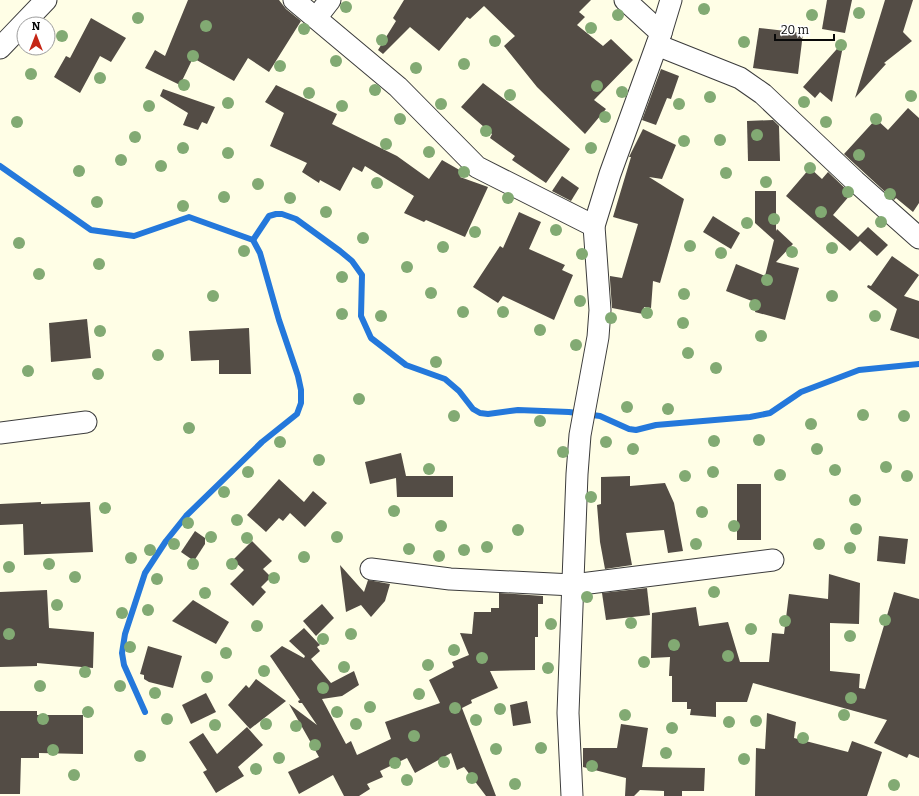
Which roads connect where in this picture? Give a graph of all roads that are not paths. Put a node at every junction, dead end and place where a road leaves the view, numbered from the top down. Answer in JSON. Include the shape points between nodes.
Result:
{"nodes":[{"id":1,"x":46,"y":0,"type":"edge"},
{"id":2,"x":294,"y":0,"type":"edge"},
{"id":3,"x":330,"y":0,"type":"edge"},
{"id":4,"x":625,"y":0,"type":"edge"},
{"id":5,"x":671,"y":0,"type":"edge"},
{"id":6,"x":316,"y":18,"type":"junction"},
{"id":7,"x":659,"y":39,"type":"junction"},
{"id":8,"x":0,"y":48,"type":"edge"},
{"id":9,"x":594,"y":226,"type":"junction"},
{"id":10,"x":919,"y":238,"type":"edge"},
{"id":11,"x":86,"y":422,"type":"dead end"},
{"id":12,"x":0,"y":433,"type":"edge"},
{"id":13,"x":773,"y":560,"type":"dead end"},
{"id":14,"x":371,"y":568,"type":"dead end"},
{"id":15,"x":573,"y":585,"type":"junction"},
{"id":16,"x":572,"y":796,"type":"edge"}],
"edges":[{"from":1,"to":8,"type":"street"},
{"from":2,"to":6,"type":"street"},
{"from":3,"to":6,"type":"street"},
{"from":4,"to":7,"type":"street"},
{"from":5,"to":7,"type":"street"},
{"from":6,"to":9,"type":"street","via":[[398,87],[477,166]]},
{"from":7,"to":9,"type":"street"},
{"from":7,"to":10,"type":"street","via":[[740,78],[763,94]]},
{"from":9,"to":15,"type":"street","via":[[600,310],[598,337],[580,435]]},
{"from":11,"to":12,"type":"street"},
{"from":13,"to":15,"type":"street"},
{"from":14,"to":15,"type":"street","via":[[450,579]]},
{"from":15,"to":16,"type":"street","via":[[568,713]]}]}
